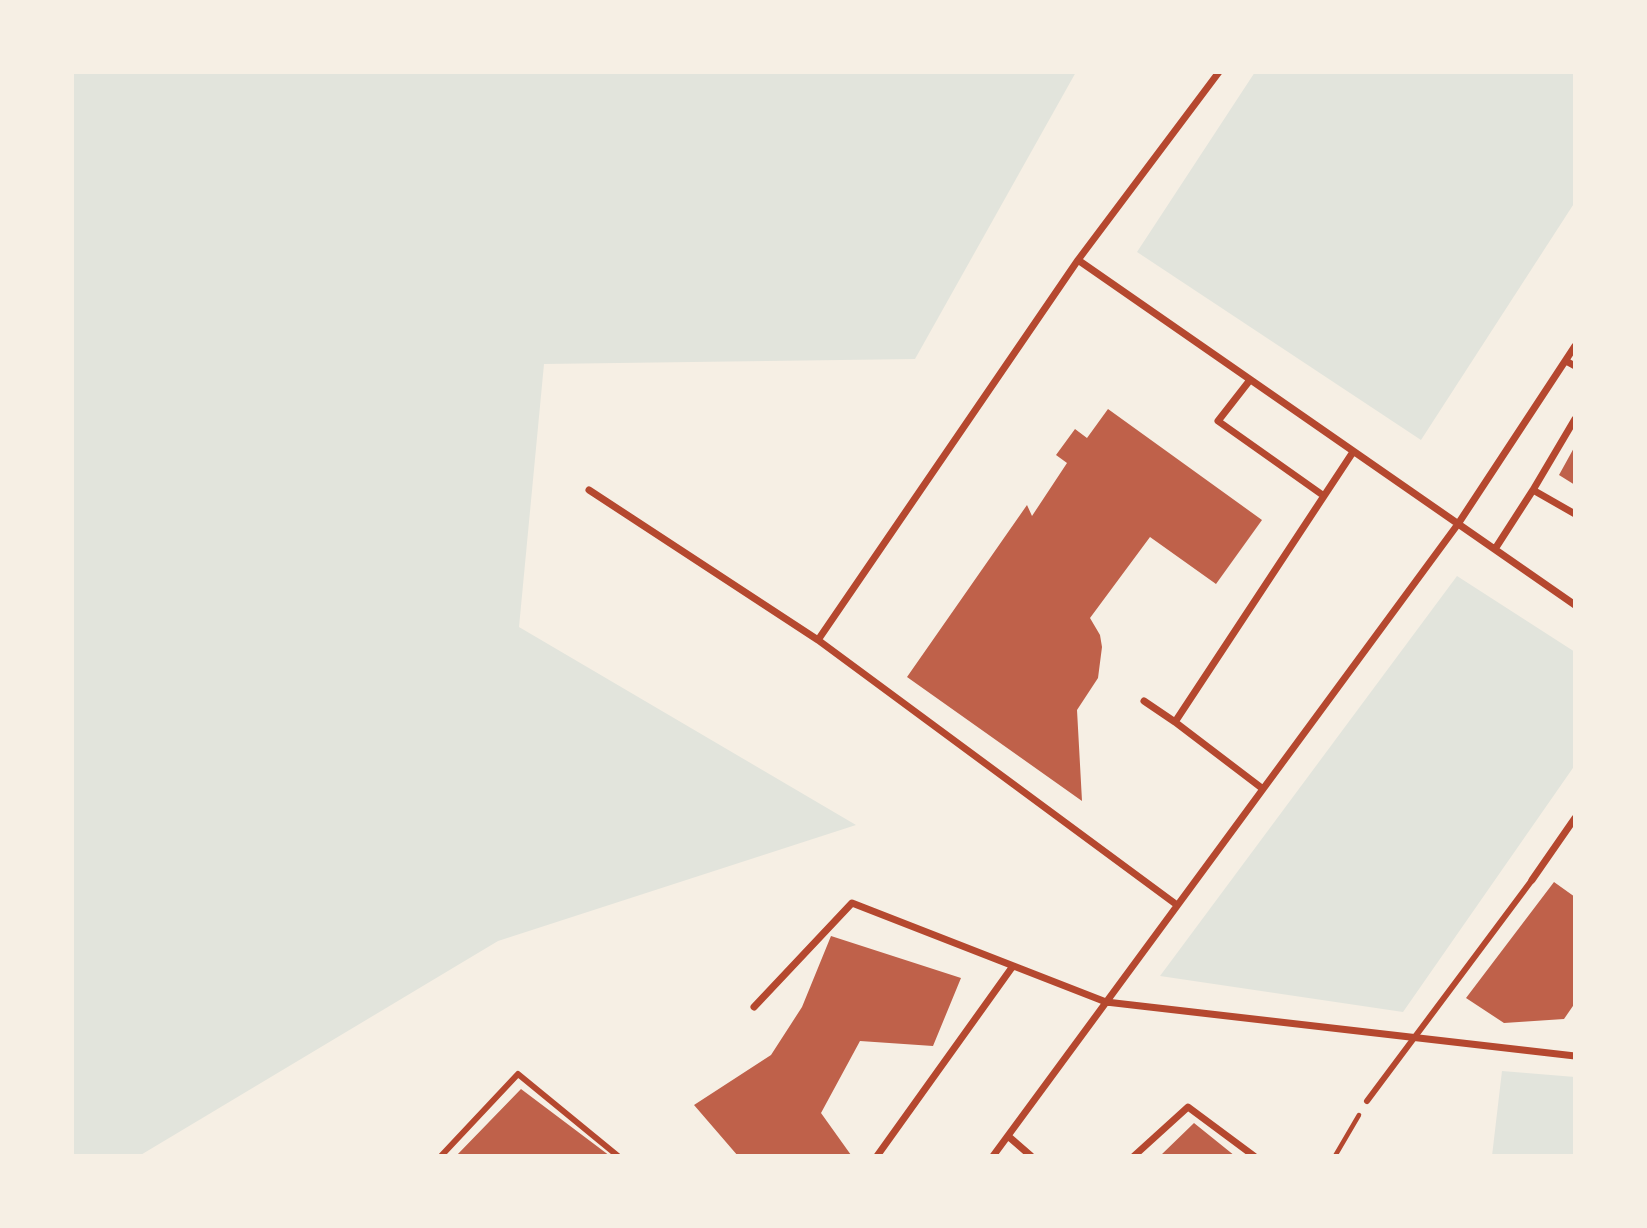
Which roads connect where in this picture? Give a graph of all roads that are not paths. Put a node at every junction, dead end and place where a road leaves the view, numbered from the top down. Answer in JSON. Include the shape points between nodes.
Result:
{"nodes":[{"id":1,"x":1219,"y":72,"type":"edge"},
{"id":2,"x":1078,"y":260,"type":"junction"},
{"id":3,"x":1575,"y":346,"type":"edge"},
{"id":4,"x":1566,"y":361,"type":"junction"},
{"id":5,"x":1575,"y":366,"type":"edge"},
{"id":6,"x":1250,"y":380,"type":"junction"},
{"id":7,"x":1575,"y":419,"type":"edge"},
{"id":8,"x":1353,"y":452,"type":"junction"},
{"id":9,"x":589,"y":490,"type":"dead end"},
{"id":10,"x":1533,"y":490,"type":"junction"},
{"id":11,"x":1324,"y":496,"type":"junction"},
{"id":12,"x":1575,"y":513,"type":"edge"},
{"id":13,"x":1458,"y":524,"type":"junction"},
{"id":14,"x":1495,"y":549,"type":"junction"},
{"id":15,"x":1575,"y":605,"type":"edge"},
{"id":16,"x":818,"y":640,"type":"junction"},
{"id":17,"x":1144,"y":701,"type":"dead end"},
{"id":18,"x":1175,"y":722,"type":"junction"},
{"id":19,"x":1263,"y":789,"type":"junction"},
{"id":20,"x":1575,"y":818,"type":"edge"},
{"id":21,"x":1532,"y":880,"type":"joint"},
{"id":22,"x":1177,"y":905,"type":"junction"},
{"id":23,"x":1013,"y":966,"type":"junction"},
{"id":24,"x":1106,"y":1002,"type":"junction"},
{"id":25,"x":754,"y":1007,"type":"dead end"},
{"id":26,"x":1413,"y":1037,"type":"junction"},
{"id":27,"x":1575,"y":1056,"type":"edge"},
{"id":28,"x":1367,"y":1101,"type":"road end"},
{"id":29,"x":1008,"y":1136,"type":"junction"},
{"id":30,"x":441,"y":1156,"type":"edge"},
{"id":31,"x":618,"y":1156,"type":"edge"},
{"id":32,"x":877,"y":1156,"type":"edge"},
{"id":33,"x":993,"y":1156,"type":"edge"},
{"id":34,"x":1031,"y":1156,"type":"edge"},
{"id":35,"x":1135,"y":1156,"type":"edge"},
{"id":36,"x":1254,"y":1156,"type":"edge"}],
"edges":[{"from":1,"to":2,"type":"street"},
{"from":2,"to":6,"type":"street"},
{"from":2,"to":16,"type":"street"},
{"from":3,"to":4,"type":"street"},
{"from":4,"to":5,"type":"street"},
{"from":4,"to":13,"type":"street"},
{"from":6,"to":8,"type":"street"},
{"from":6,"to":11,"type":"street","via":[[1218,421]]},
{"from":7,"to":10,"type":"street"},
{"from":8,"to":11,"type":"street"},
{"from":8,"to":13,"type":"street"},
{"from":9,"to":16,"type":"street"},
{"from":10,"to":12,"type":"street"},
{"from":10,"to":14,"type":"street"},
{"from":11,"to":18,"type":"street"},
{"from":13,"to":14,"type":"street"},
{"from":13,"to":19,"type":"street"},
{"from":14,"to":15,"type":"street"},
{"from":16,"to":22,"type":"street"},
{"from":17,"to":18,"type":"street"},
{"from":18,"to":19,"type":"street"},
{"from":19,"to":22,"type":"street"},
{"from":20,"to":21,"type":"street"},
{"from":21,"to":26,"type":"street"},
{"from":22,"to":24,"type":"street"},
{"from":23,"to":24,"type":"street"},
{"from":23,"to":25,"type":"street","via":[[852,903]]},
{"from":23,"to":32,"type":"street"},
{"from":24,"to":26,"type":"street"},
{"from":24,"to":29,"type":"street"},
{"from":26,"to":27,"type":"street"},
{"from":26,"to":28,"type":"street"},
{"from":29,"to":33,"type":"street"},
{"from":29,"to":34,"type":"street"},
{"from":30,"to":31,"type":"street","via":[[518,1074]]},
{"from":35,"to":36,"type":"street","via":[[1188,1107]]}]}
